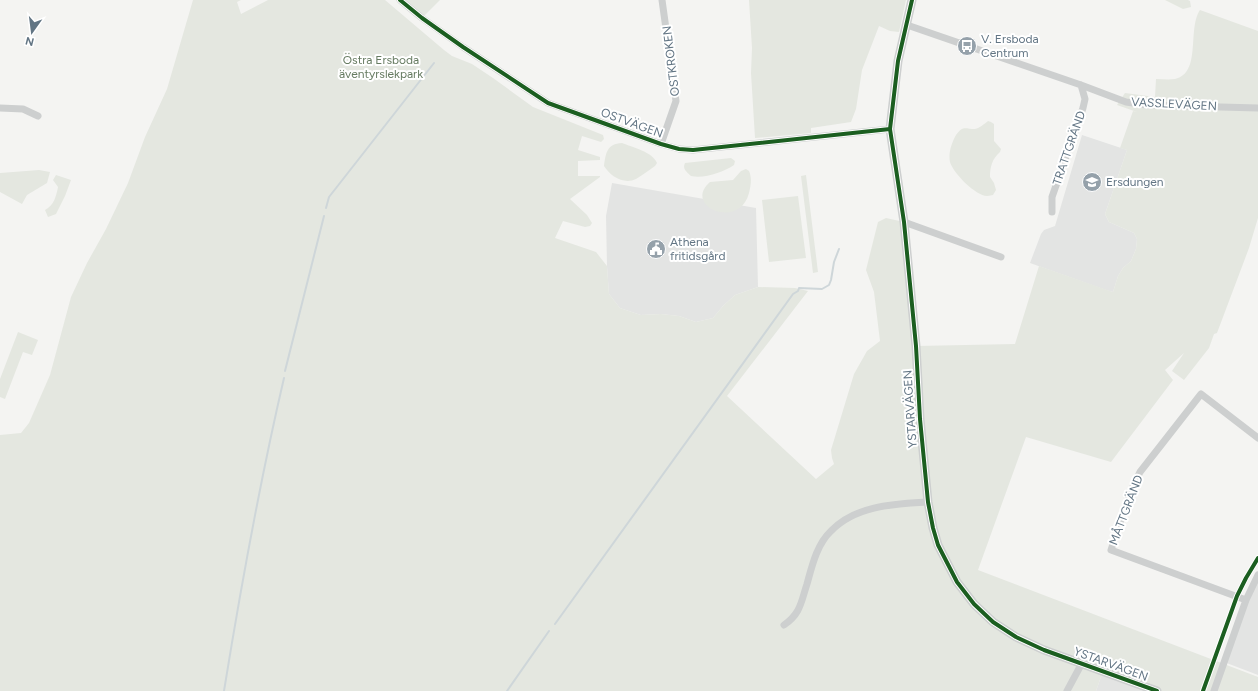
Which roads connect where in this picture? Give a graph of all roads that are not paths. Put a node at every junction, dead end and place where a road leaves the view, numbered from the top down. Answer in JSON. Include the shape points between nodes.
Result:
{"nodes":[{"id":1,"x":400,"y":0,"type":"edge"},
{"id":2,"x":662,"y":0,"type":"edge"},
{"id":3,"x":912,"y":0,"type":"edge"},
{"id":4,"x":907,"y":25,"type":"junction"},
{"id":5,"x":1081,"y":85,"type":"junction"},
{"id":6,"x":0,"y":108,"type":"edge"},
{"id":7,"x":1258,"y":108,"type":"edge"},
{"id":8,"x":38,"y":116,"type":"dead end"},
{"id":9,"x":890,"y":129,"type":"junction"},
{"id":10,"x":661,"y":144,"type":"junction"},
{"id":11,"x":1052,"y":212,"type":"dead end"},
{"id":12,"x":904,"y":222,"type":"junction"},
{"id":13,"x":1001,"y":257,"type":"dead end"},
{"id":14,"x":1258,"y":438,"type":"edge"},
{"id":15,"x":928,"y":502,"type":"junction"},
{"id":16,"x":1258,"y":575,"type":"edge"},
{"id":17,"x":1246,"y":600,"type":"junction"},
{"id":18,"x":784,"y":625,"type":"dead end"},
{"id":19,"x":1082,"y":664,"type":"junction"},
{"id":20,"x":1067,"y":691,"type":"edge"},
{"id":21,"x":1157,"y":691,"type":"edge"},
{"id":22,"x":1214,"y":691,"type":"edge"}],
"edges":[{"from":1,"to":10,"type":"street","name":"OSTVÄGEN","via":[[458,43],[548,103]]},
{"from":2,"to":10,"type":"street","name":"OSTKROKEN","via":[[676,101]]},
{"from":3,"to":4,"type":"street","name":"YSTARVÄGEN"},
{"from":4,"to":5,"type":"street"},
{"from":4,"to":9,"type":"street","name":"YSTARVÄGEN","via":[[898,61]]},
{"from":5,"to":7,"type":"street","name":"VASSLEVÄGEN","via":[[1126,102],[1146,105]]},
{"from":5,"to":11,"type":"street","name":"TRATTGRÄND","via":[[1085,99],[1083,108],[1052,197]]},
{"from":6,"to":8,"type":"street","via":[[23,109]]},
{"from":9,"to":10,"type":"street","name":"OSTVÄGEN","via":[[693,150]]},
{"from":9,"to":12,"type":"street","name":"YSTARVÄGEN"},
{"from":12,"to":13,"type":"street"},
{"from":12,"to":15,"type":"street","name":"YSTARVÄGEN"},
{"from":14,"to":17,"type":"street","name":"MÅTTGRÄND","via":[[1201,394],[1140,472],[1130,493],[1111,550]]},
{"from":15,"to":18,"type":"street","via":[[887,505],[864,510],[830,531],[816,556],[799,610],[794,619]]},
{"from":15,"to":19,"type":"street","name":"YSTARVÄGEN","via":[[938,545],[957,582],[974,604],[993,622],[1016,637]]},
{"from":16,"to":17,"type":"street"},
{"from":17,"to":22,"type":"street"},
{"from":19,"to":20,"type":"street"},
{"from":19,"to":21,"type":"street","name":"YSTARVÄGEN"}]}
